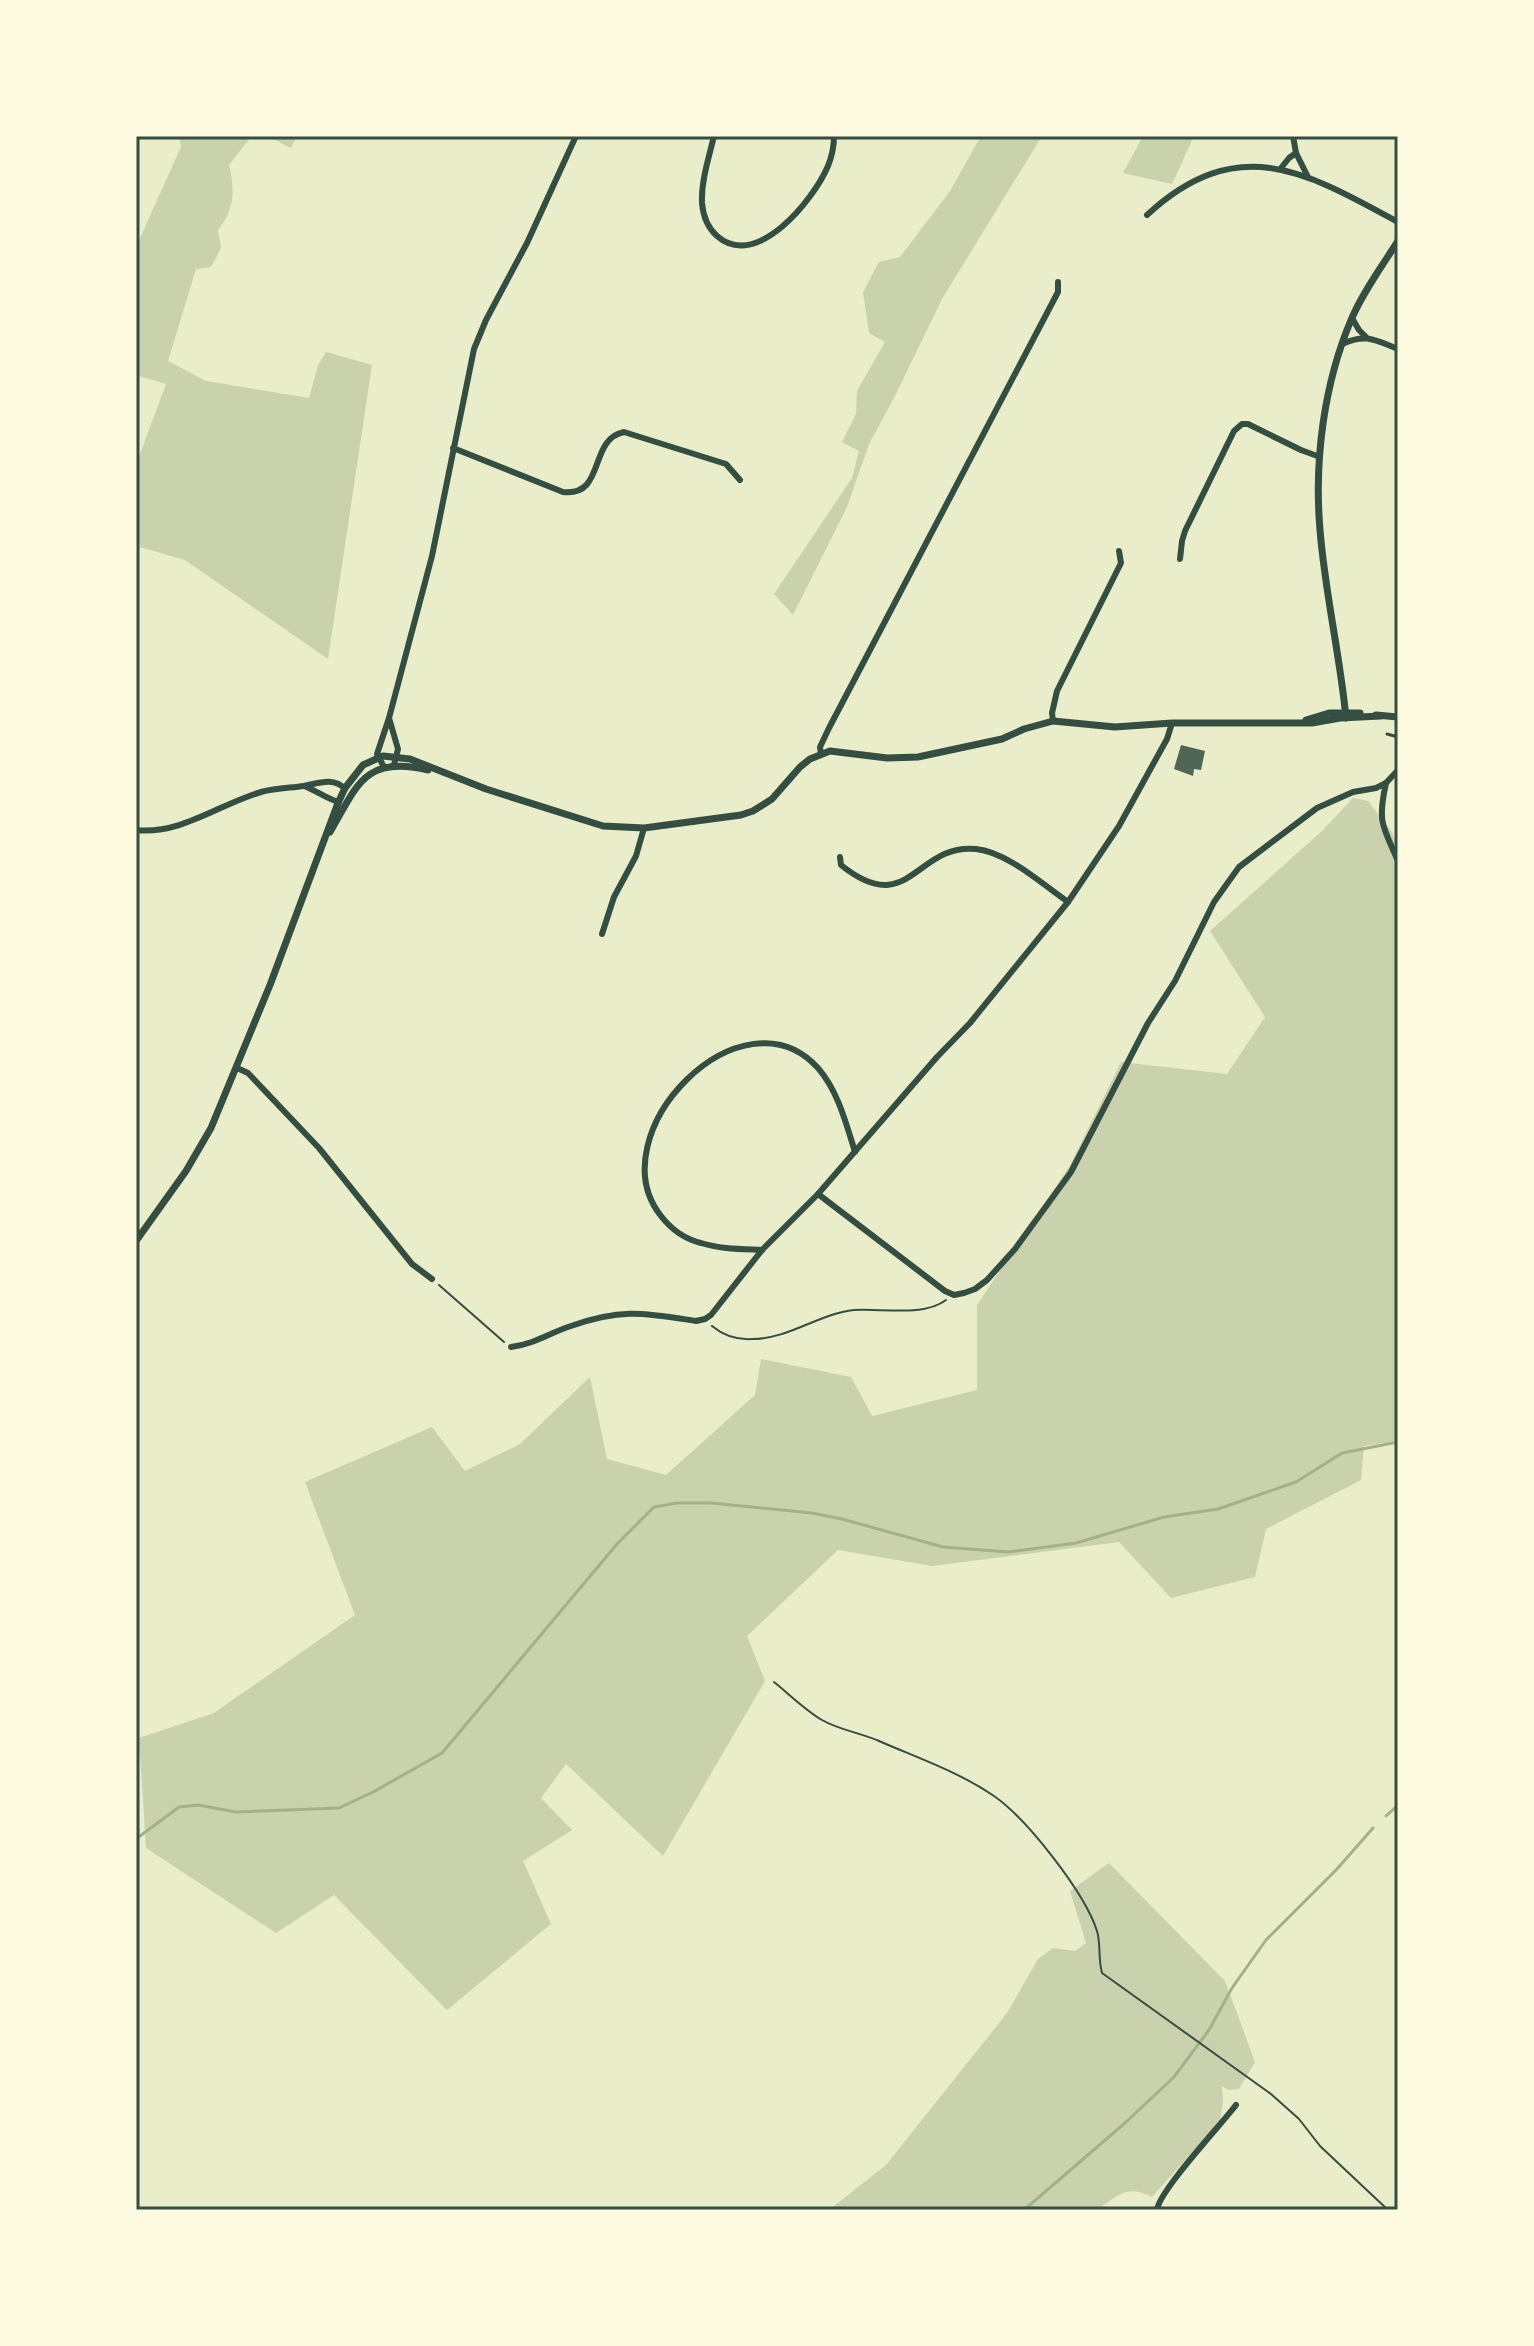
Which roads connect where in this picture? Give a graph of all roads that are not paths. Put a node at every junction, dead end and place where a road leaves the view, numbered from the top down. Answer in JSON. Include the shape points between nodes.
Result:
{"nodes":[{"id":1,"x":576,"y":136,"type":"edge"},
{"id":2,"x":714,"y":136,"type":"edge"},
{"id":3,"x":834,"y":136,"type":"edge"},
{"id":4,"x":1293,"y":136,"type":"edge"},
{"id":5,"x":1296,"y":153,"type":"junction"},
{"id":6,"x":1281,"y":168,"type":"junction"},
{"id":7,"x":1308,"y":177,"type":"junction"},
{"id":8,"x":1147,"y":215,"type":"dead end"},
{"id":9,"x":1398,"y":222,"type":"edge"},
{"id":10,"x":1398,"y":241,"type":"edge"},
{"id":11,"x":1058,"y":282,"type":"dead end"},
{"id":12,"x":1352,"y":318,"type":"junction"},
{"id":13,"x":1366,"y":337,"type":"junction"},
{"id":14,"x":1342,"y":344,"type":"junction"},
{"id":15,"x":1398,"y":349,"type":"edge"},
{"id":16,"x":453,"y":448,"type":"junction"},
{"id":17,"x":1320,"y":457,"type":"junction"},
{"id":18,"x":740,"y":480,"type":"dead end"},
{"id":19,"x":1119,"y":551,"type":"dead end"},
{"id":20,"x":1180,"y":559,"type":"dead end"},
{"id":21,"x":1345,"y":715,"type":"junction"},
{"id":22,"x":1398,"y":717,"type":"edge"},
{"id":23,"x":389,"y":718,"type":"junction"},
{"id":24,"x":1053,"y":718,"type":"junction"},
{"id":25,"x":1172,"y":723,"type":"junction"},
{"id":26,"x":1387,"y":734,"type":"dead end"},
{"id":27,"x":1398,"y":737,"type":"edge"},
{"id":28,"x":821,"y":754,"type":"junction"},
{"id":29,"x":393,"y":756,"type":"junction"},
{"id":30,"x":378,"y":758,"type":"junction"},
{"id":31,"x":389,"y":766,"type":"junction"},
{"id":32,"x":1398,"y":770,"type":"edge"},
{"id":33,"x":449,"y":776,"type":"junction"},
{"id":34,"x":1386,"y":783,"type":"junction"},
{"id":35,"x":304,"y":786,"type":"junction"},
{"id":36,"x":345,"y":788,"type":"junction"},
{"id":37,"x":348,"y":799,"type":"junction"},
{"id":38,"x":338,"y":803,"type":"junction"},
{"id":39,"x":644,"y":828,"type":"junction"},
{"id":40,"x":136,"y":830,"type":"edge"},
{"id":41,"x":325,"y":841,"type":"junction"},
{"id":42,"x":840,"y":857,"type":"dead end"},
{"id":43,"x":1398,"y":861,"type":"edge"},
{"id":44,"x":1068,"y":902,"type":"junction"},
{"id":45,"x":602,"y":934,"type":"dead end"},
{"id":46,"x":237,"y":1068,"type":"junction"},
{"id":47,"x":855,"y":1152,"type":"junction"},
{"id":48,"x":818,"y":1194,"type":"junction"},
{"id":49,"x":136,"y":1241,"type":"edge"},
{"id":50,"x":762,"y":1250,"type":"junction"},
{"id":51,"x":432,"y":1279,"type":"road end"},
{"id":52,"x":511,"y":1347,"type":"road end"},
{"id":53,"x":1236,"y":2105,"type":"dead end"},
{"id":54,"x":1157,"y":2210,"type":"edge"}],
"edges":[{"from":1,"to":16,"type":"street","via":[[474,349]]},
{"from":2,"to":3,"type":"street","via":[[702,191],[704,213],[716,234],[737,246],[764,238],[800,209],[827,167]]},
{"from":4,"to":5,"type":"street"},
{"from":5,"to":6,"type":"street"},
{"from":5,"to":7,"type":"street"},
{"from":6,"to":7,"type":"street"},
{"from":6,"to":8,"type":"street","via":[[1235,167],[1210,175]]},
{"from":7,"to":9,"type":"street"},
{"from":10,"to":12,"type":"street"},
{"from":11,"to":28,"type":"street","via":[[1058,292],[829,728]]},
{"from":12,"to":13,"type":"street"},
{"from":12,"to":14,"type":"street"},
{"from":13,"to":14,"type":"street"},
{"from":13,"to":15,"type":"street"},
{"from":14,"to":17,"type":"street"},
{"from":16,"to":18,"type":"street","via":[[572,493],[589,482],[607,440],[624,432],[726,464]]},
{"from":16,"to":23,"type":"street","via":[[432,556]]},
{"from":17,"to":20,"type":"street","via":[[1242,424],[1185,531]]},
{"from":17,"to":21,"type":"street","via":[[1320,532]]},
{"from":19,"to":24,"type":"street","via":[[1121,563],[1057,691]]},
{"from":21,"to":22,"type":"street"},
{"from":21,"to":25,"type":"street","via":[[1329,713],[1300,722]]},
{"from":23,"to":29,"type":"street","via":[[396,742]]},
{"from":23,"to":30,"type":"street"},
{"from":24,"to":25,"type":"street","via":[[1115,727]]},
{"from":24,"to":28,"type":"street","via":[[1002,739],[918,757]]},
{"from":25,"to":44,"type":"street","via":[[1119,826]]},
{"from":26,"to":27,"type":"lane"},
{"from":28,"to":39,"type":"street","via":[[753,811]]},
{"from":29,"to":30,"type":"street"},
{"from":29,"to":31,"type":"street"},
{"from":29,"to":33,"type":"street"},
{"from":30,"to":31,"type":"street"},
{"from":30,"to":36,"type":"street","via":[[363,765]]},
{"from":31,"to":33,"type":"street"},
{"from":31,"to":37,"type":"street","via":[[362,780]]},
{"from":32,"to":34,"type":"street"},
{"from":33,"to":39,"type":"street","via":[[583,821]]},
{"from":34,"to":43,"type":"street","via":[[1381,827]]},
{"from":34,"to":48,"type":"street","via":[[1317,808],[1239,867],[1214,902],[1071,1172],[1024,1237],[975,1289],[954,1295],[936,1285]]},
{"from":35,"to":36,"type":"street","via":[[324,782]]},
{"from":35,"to":38,"type":"street"},
{"from":35,"to":40,"type":"street","via":[[261,792],[165,829]]},
{"from":36,"to":37,"type":"street"},
{"from":36,"to":38,"type":"street"},
{"from":37,"to":38,"type":"street"},
{"from":37,"to":41,"type":"street"},
{"from":38,"to":41,"type":"street"},
{"from":39,"to":45,"type":"street"},
{"from":41,"to":46,"type":"street"},
{"from":42,"to":44,"type":"street","via":[[848,871],[880,886],[907,879],[945,854],[974,848],[1002,857]]},
{"from":44,"to":47,"type":"street","via":[[979,1014]]},
{"from":46,"to":49,"type":"street","via":[[199,1149]]},
{"from":46,"to":51,"type":"street","via":[[248,1073],[319,1148],[412,1264]]},
{"from":47,"to":48,"type":"street"},
{"from":47,"to":50,"type":"street","via":[[839,1105],[819,1069],[786,1047],[758,1044],[726,1052],[687,1079],[666,1104],[652,1133],[646,1163],[649,1196],[681,1235],[701,1243]]},
{"from":48,"to":50,"type":"street"},
{"from":50,"to":52,"type":"street","via":[[705,1319],[616,1313]]},
{"from":53,"to":54,"type":"street","via":[[1173,2182]]}]}
